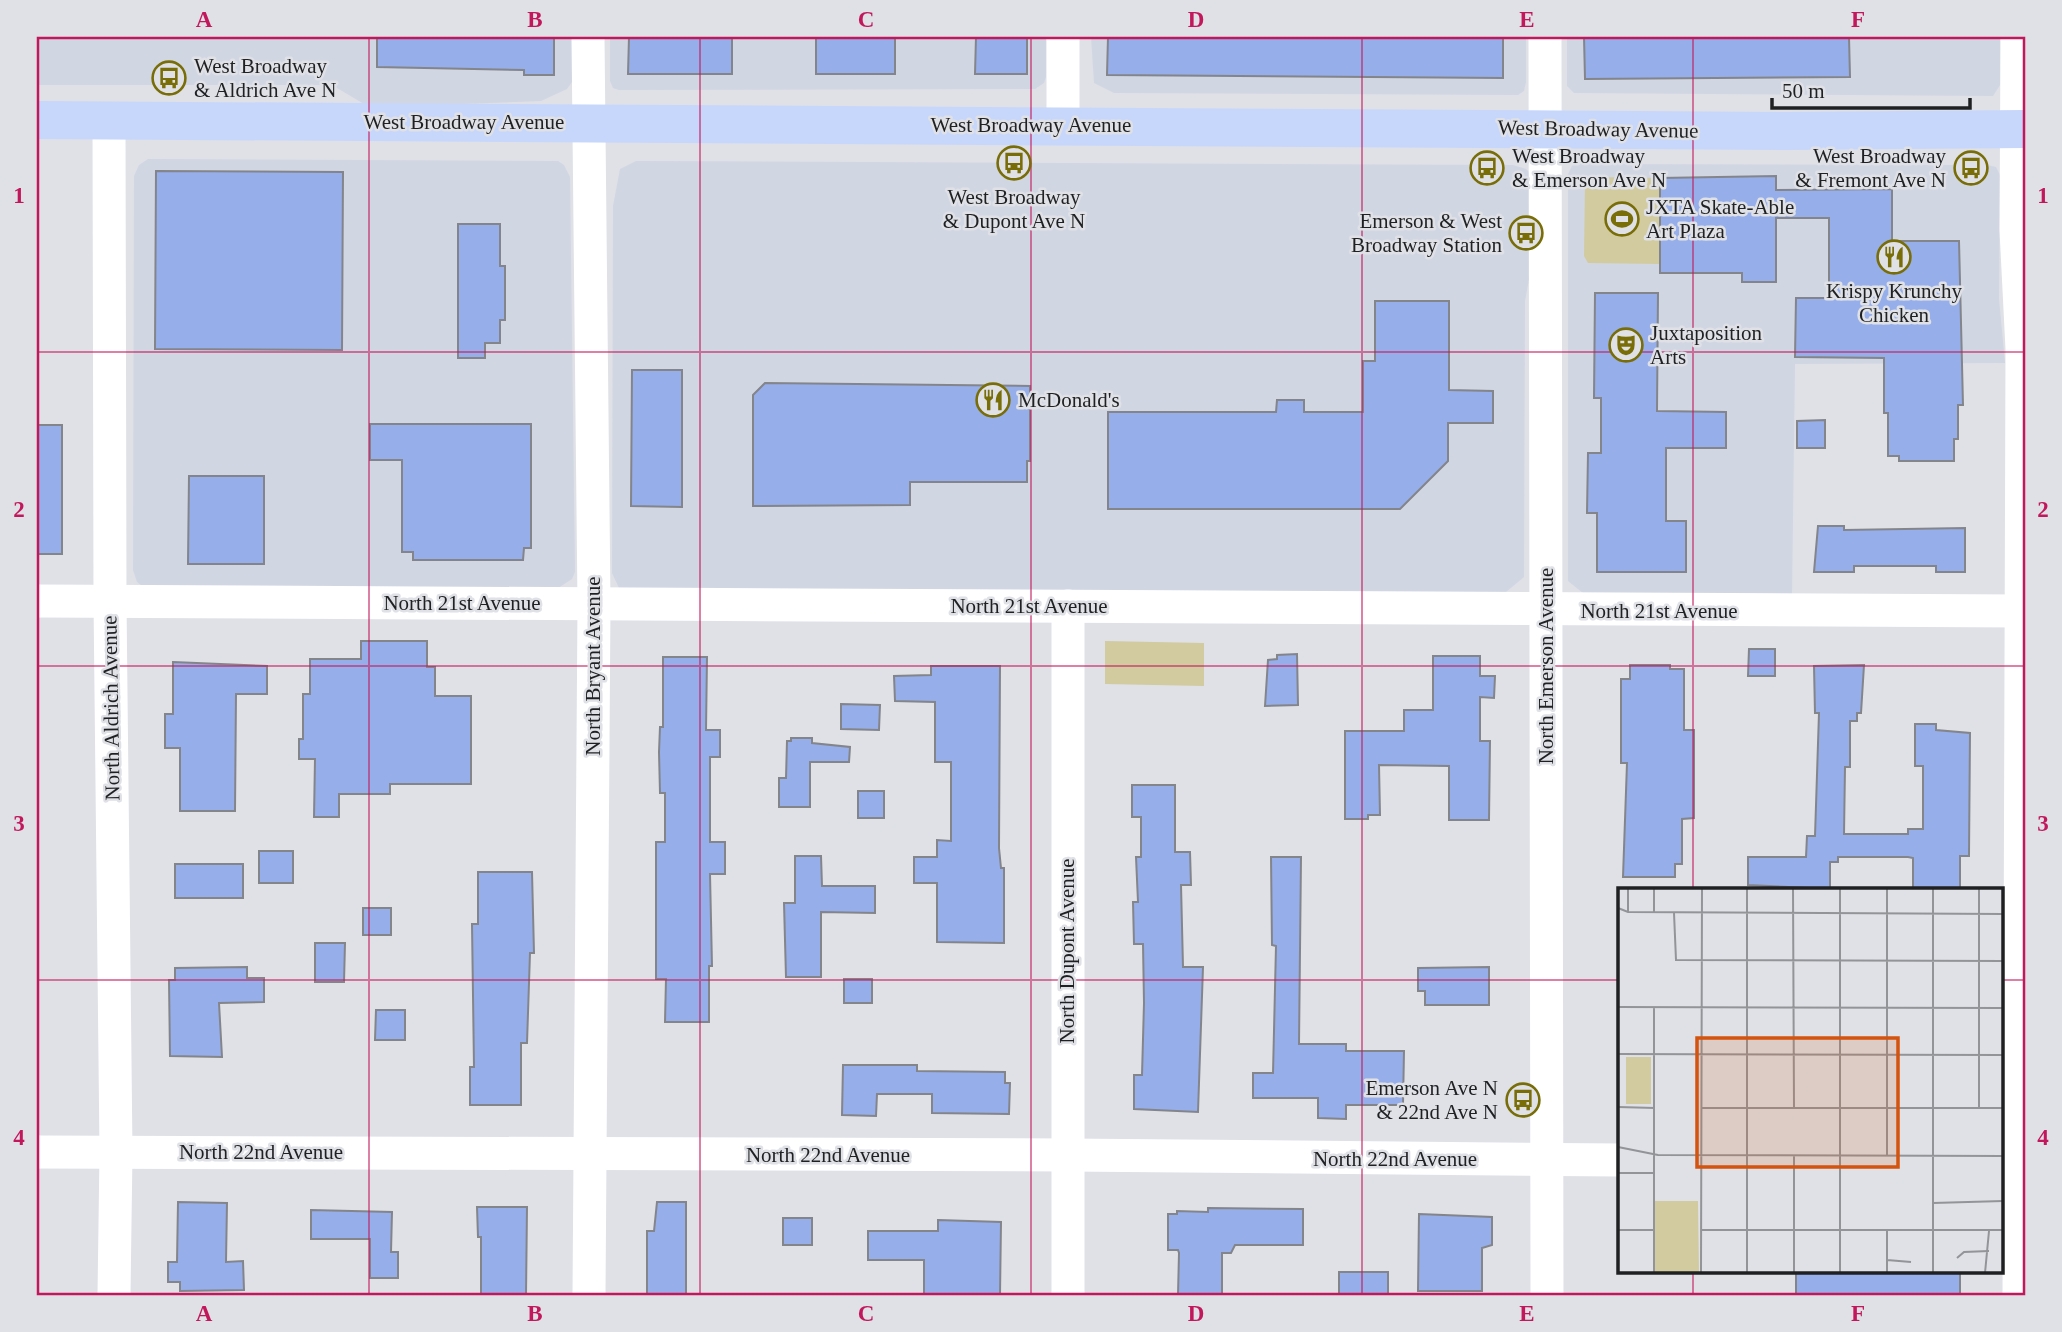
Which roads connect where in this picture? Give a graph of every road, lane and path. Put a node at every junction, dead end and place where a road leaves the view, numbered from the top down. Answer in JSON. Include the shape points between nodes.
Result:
{"nodes":[{"id":1,"x":588,"y":37,"type":"edge"},
{"id":2,"x":1063,"y":37,"type":"edge"},
{"id":3,"x":1545,"y":37,"type":"edge"},
{"id":4,"x":2017,"y":37,"type":"edge"},
{"id":5,"x":37,"y":120,"type":"edge"},
{"id":6,"x":109,"y":120,"type":"junction"},
{"id":7,"x":588,"y":122,"type":"junction"},
{"id":8,"x":1063,"y":125,"type":"junction"},
{"id":9,"x":1545,"y":128,"type":"junction"},
{"id":10,"x":2021,"y":129,"type":"edge"},
{"id":11,"x":37,"y":601,"type":"edge"},
{"id":12,"x":110,"y":601,"type":"junction"},
{"id":13,"x":594,"y":604,"type":"junction"},
{"id":14,"x":1068,"y":606,"type":"junction"},
{"id":15,"x":1545,"y":610,"type":"junction"},
{"id":16,"x":2021,"y":611,"type":"junction"},
{"id":17,"x":37,"y":1152,"type":"edge"},
{"id":18,"x":116,"y":1152,"type":"junction"},
{"id":19,"x":590,"y":1153,"type":"junction"},
{"id":20,"x":1066,"y":1155,"type":"junction"},
{"id":21,"x":1548,"y":1160,"type":"junction"},
{"id":22,"x":1618,"y":1160,"type":"edge"},
{"id":23,"x":2015,"y":1161,"type":"edge"},
{"id":24,"x":114,"y":1295,"type":"edge"},
{"id":25,"x":589,"y":1295,"type":"edge"},
{"id":26,"x":1068,"y":1295,"type":"edge"},
{"id":27,"x":1547,"y":1295,"type":"edge"},
{"id":28,"x":2019,"y":1295,"type":"edge"}],
"edges":[{"from":1,"to":7,"type":"street","name":"North Bryant Avenue"},
{"from":2,"to":8,"type":"street"},
{"from":3,"to":9,"type":"street","name":"North Emerson Avenue"},
{"from":4,"to":10,"type":"street"},
{"from":5,"to":6,"type":"main road","name":"West Broadway Avenue"},
{"from":6,"to":7,"type":"main road","name":"West Broadway Avenue"},
{"from":6,"to":12,"type":"street","name":"North Aldrich Avenue"},
{"from":7,"to":8,"type":"main road","name":"West Broadway Avenue"},
{"from":7,"to":13,"type":"street","name":"North Bryant Avenue"},
{"from":8,"to":9,"type":"main road","name":"West Broadway Avenue"},
{"from":9,"to":10,"type":"main road","name":"West Broadway Avenue"},
{"from":9,"to":15,"type":"street","name":"North Emerson Avenue"},
{"from":10,"to":16,"type":"street","via":[[2016,230],[2022,349]]},
{"from":11,"to":12,"type":"street","name":"North 21st Avenue"},
{"from":12,"to":13,"type":"street","name":"North 21st Avenue"},
{"from":12,"to":18,"type":"street","name":"North Aldrich Avenue"},
{"from":13,"to":14,"type":"street","name":"North 21st Avenue"},
{"from":13,"to":19,"type":"street","name":"North Bryant Avenue"},
{"from":14,"to":15,"type":"street","name":"North 21st Avenue"},
{"from":14,"to":20,"type":"street","name":"North Dupont Avenue"},
{"from":15,"to":16,"type":"street","name":"North 21st Avenue"},
{"from":15,"to":21,"type":"street","name":"North Emerson Avenue"},
{"from":16,"to":23,"type":"street"},
{"from":17,"to":18,"type":"street","name":"North 22nd Avenue"},
{"from":18,"to":19,"type":"street","name":"North 22nd Avenue"},
{"from":18,"to":24,"type":"street","name":"North Aldrich Avenue"},
{"from":19,"to":20,"type":"street","name":"North 22nd Avenue"},
{"from":19,"to":25,"type":"street","name":"North Bryant Avenue"},
{"from":20,"to":21,"type":"street","name":"North 22nd Avenue"},
{"from":20,"to":26,"type":"street","name":"North Dupont Avenue"},
{"from":21,"to":22,"type":"street","name":"North 22nd Avenue"},
{"from":21,"to":27,"type":"street","name":"North Emerson Avenue"},
{"from":23,"to":28,"type":"street"}]}
